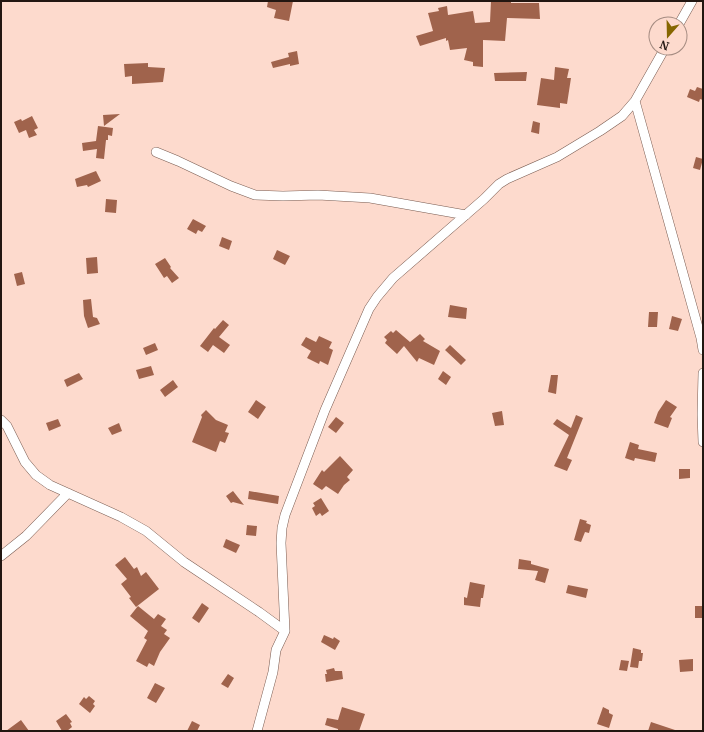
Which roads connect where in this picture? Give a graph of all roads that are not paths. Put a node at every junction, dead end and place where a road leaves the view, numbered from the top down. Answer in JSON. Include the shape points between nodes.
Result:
{"nodes":[{"id":1,"x":692,"y":1,"type":"edge"},
{"id":2,"x":684,"y":16,"type":"edge"},
{"id":3,"x":660,"y":56,"type":"edge"},
{"id":4,"x":635,"y":101,"type":"junction"},
{"id":5,"x":156,"y":152,"type":"dead end"},
{"id":6,"x":466,"y":215,"type":"junction"},
{"id":7,"x":703,"y":350,"type":"edge"},
{"id":8,"x":703,"y":373,"type":"edge"},
{"id":9,"x":1,"y":420,"type":"edge"},
{"id":10,"x":703,"y":442,"type":"edge"},
{"id":11,"x":68,"y":493,"type":"junction"},
{"id":12,"x":1,"y":556,"type":"edge"},
{"id":13,"x":285,"y":631,"type":"junction"},
{"id":14,"x":257,"y":731,"type":"edge"}],
"edges":[{"from":1,"to":2,"type":"street"},
{"from":3,"to":4,"type":"street"},
{"from":4,"to":6,"type":"street","via":[[622,116],[600,131],[557,157],[499,184]]},
{"from":4,"to":7,"type":"street"},
{"from":5,"to":6,"type":"street","via":[[255,195],[370,198]]},
{"from":6,"to":13,"type":"street","via":[[393,278],[377,297],[325,410],[282,528]]},
{"from":8,"to":10,"type":"street"},
{"from":9,"to":11,"type":"street","via":[[36,476]]},
{"from":11,"to":12,"type":"street","via":[[26,536]]},
{"from":11,"to":13,"type":"street","via":[[146,531],[184,562]]},
{"from":13,"to":14,"type":"street","via":[[276,650],[273,672]]}]}
